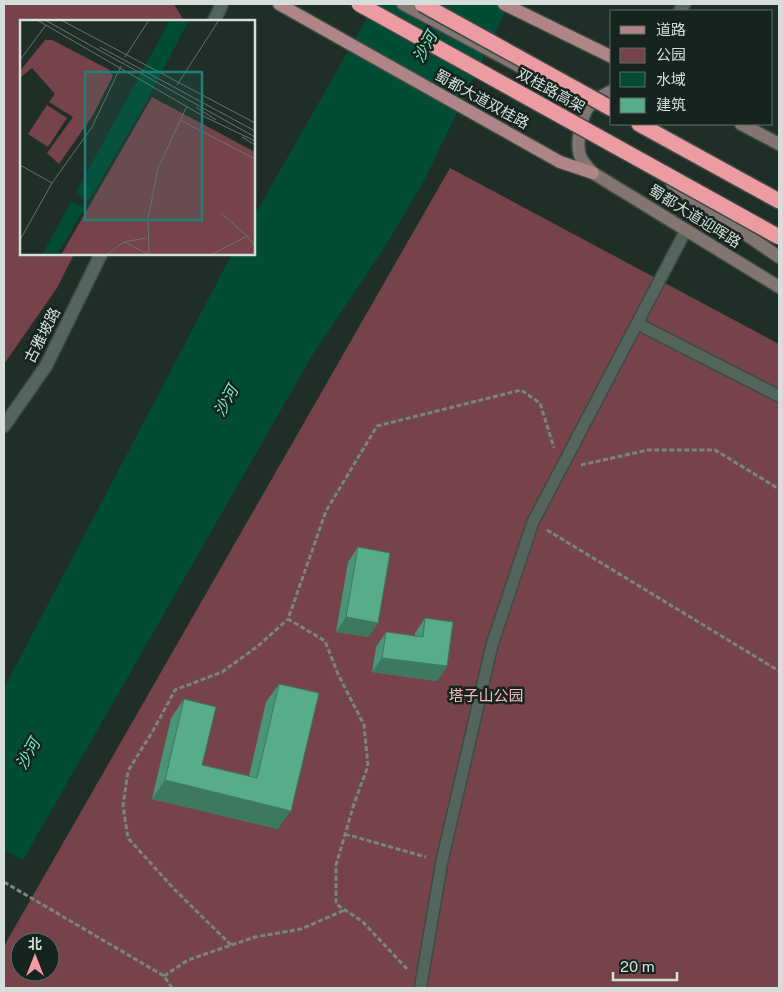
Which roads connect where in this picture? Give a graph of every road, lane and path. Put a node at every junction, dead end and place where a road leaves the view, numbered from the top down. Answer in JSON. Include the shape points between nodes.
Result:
{"nodes":[{"id":1,"x":222,"y":4,"type":"edge"},
{"id":2,"x":279,"y":4,"type":"edge"},
{"id":3,"x":359,"y":4,"type":"edge"},
{"id":4,"x":403,"y":4,"type":"edge"},
{"id":5,"x":422,"y":4,"type":"edge"},
{"id":6,"x":504,"y":4,"type":"edge"},
{"id":7,"x":214,"y":20,"type":"edge"},
{"id":8,"x":609,"y":55,"type":"edge"},
{"id":9,"x":610,"y":85,"type":"edge"},
{"id":10,"x":610,"y":92,"type":"edge"},
{"id":11,"x":610,"y":108,"type":"edge"},
{"id":12,"x":641,"y":125,"type":"edge"},
{"id":13,"x":744,"y":125,"type":"edge"},
{"id":14,"x":612,"y":144,"type":"junction"},
{"id":15,"x":779,"y":144,"type":"edge"},
{"id":16,"x":593,"y":173,"type":"junction"},
{"id":17,"x":779,"y":201,"type":"edge"},
{"id":18,"x":686,"y":230,"type":"junction"},
{"id":19,"x":779,"y":237,"type":"edge"},
{"id":20,"x":101,"y":255,"type":"edge"},
{"id":21,"x":779,"y":257,"type":"edge"},
{"id":22,"x":779,"y":288,"type":"edge"},
{"id":23,"x":638,"y":324,"type":"junction"},
{"id":24,"x":779,"y":396,"type":"edge"},
{"id":25,"x":4,"y":426,"type":"edge"},
{"id":26,"x":561,"y":470,"type":"junction"},
{"id":27,"x":779,"y":489,"type":"edge"},
{"id":28,"x":533,"y":522,"type":"junction"},
{"id":29,"x":288,"y":619,"type":"junction"},
{"id":30,"x":779,"y":671,"type":"edge"},
{"id":31,"x":345,"y":834,"type":"junction"},
{"id":32,"x":442,"y":861,"type":"junction"},
{"id":33,"x":4,"y":882,"type":"edge"},
{"id":34,"x":345,"y":910,"type":"junction"},
{"id":35,"x":231,"y":945,"type":"junction"},
{"id":36,"x":164,"y":976,"type":"junction"},
{"id":37,"x":421,"y":986,"type":"edge"},
{"id":38,"x":172,"y":988,"type":"edge"}],
"edges":[{"from":1,"to":7,"type":"street"},
{"from":2,"to":16,"type":"main road","name":"蜀都大道双桂路","via":[[560,162]]},
{"from":3,"to":14,"type":"highway","name":"双桂路高架","bridge":true},
{"from":4,"to":9,"type":"street","bridge":true,"via":[[550,83],[597,90]]},
{"from":5,"to":11,"type":"highway","name":"双桂路高架","bridge":true},
{"from":6,"to":8,"type":"main road"},
{"from":10,"to":16,"type":"street","via":[[589,106],[579,136],[580,157]]},
{"from":12,"to":17,"type":"highway"},
{"from":13,"to":15,"type":"street"},
{"from":14,"to":19,"type":"highway","name":"双桂路高架","bridge":true},
{"from":14,"to":21,"type":"street","bridge":true},
{"from":16,"to":18,"type":"street","name":"蜀都大道迎晖路"},
{"from":18,"to":22,"type":"street","name":"蜀都大道迎晖路"},
{"from":18,"to":23,"type":"lane"},
{"from":20,"to":25,"type":"street","name":"古雅坡路","via":[[46,366]]},
{"from":23,"to":24,"type":"lane"},
{"from":23,"to":26,"type":"lane"},
{"from":26,"to":27,"type":"path","via":[[648,450],[715,450]]},
{"from":26,"to":28,"type":"lane"},
{"from":26,"to":29,"type":"path","via":[[540,403],[521,390],[376,426],[326,511]]},
{"from":28,"to":30,"type":"path"},
{"from":28,"to":32,"type":"lane","via":[[492,646]]},
{"from":29,"to":31,"type":"path","via":[[325,641],[364,725],[368,766]]},
{"from":29,"to":35,"type":"path","via":[[222,672],[175,690],[128,771],[123,806],[128,838]]},
{"from":31,"to":32,"type":"path"},
{"from":31,"to":34,"type":"path","via":[[336,865],[336,904]]},
{"from":32,"to":37,"type":"lane"},
{"from":33,"to":36,"type":"path"},
{"from":34,"to":35,"type":"path","via":[[301,929]]},
{"from":34,"to":37,"type":"path","via":[[363,922]]},
{"from":35,"to":36,"type":"path","via":[[188,960]]},
{"from":36,"to":38,"type":"path"}]}
